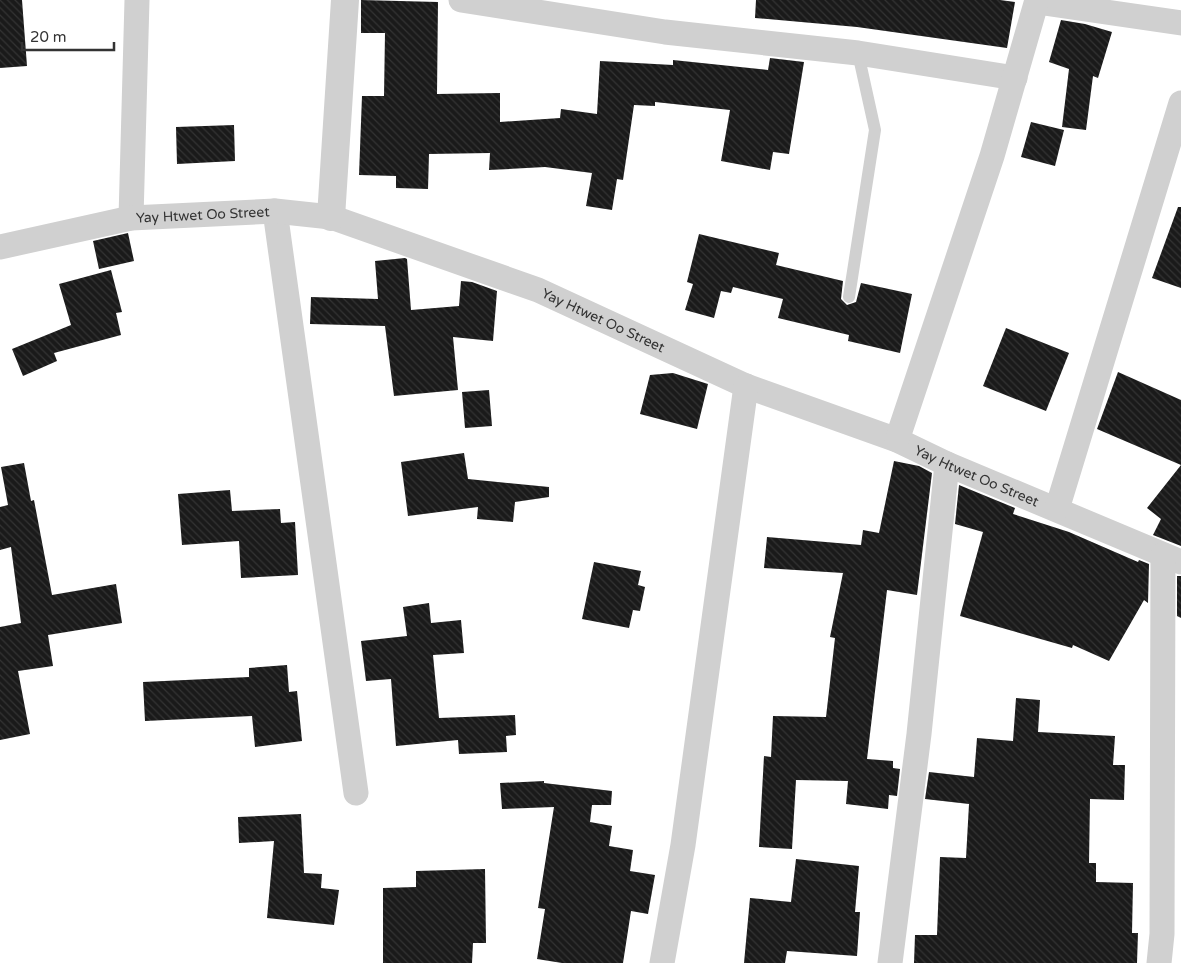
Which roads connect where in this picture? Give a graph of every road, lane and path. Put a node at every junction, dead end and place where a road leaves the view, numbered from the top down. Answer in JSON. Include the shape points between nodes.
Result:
{"nodes":[{"id":1,"x":137,"y":0,"type":"edge"},
{"id":2,"x":345,"y":0,"type":"edge"},
{"id":3,"x":461,"y":0,"type":"edge"},
{"id":4,"x":1037,"y":1,"type":"edge"},
{"id":5,"x":1181,"y":23,"type":"edge"},
{"id":6,"x":858,"y":53,"type":"junction"},
{"id":7,"x":1014,"y":78,"type":"junction"},
{"id":8,"x":1181,"y":103,"type":"edge"},
{"id":9,"x":275,"y":211,"type":"junction"},
{"id":10,"x":331,"y":217,"type":"junction"},
{"id":11,"x":130,"y":218,"type":"junction"},
{"id":12,"x":0,"y":247,"type":"edge"},
{"id":13,"x":849,"y":297,"type":"dead end"},
{"id":14,"x":746,"y":386,"type":"junction"},
{"id":15,"x":897,"y":440,"type":"junction"},
{"id":16,"x":947,"y":464,"type":"junction"},
{"id":17,"x":1057,"y":509,"type":"junction"},
{"id":18,"x":1172,"y":559,"type":"edge"},
{"id":19,"x":356,"y":794,"type":"dead end"},
{"id":20,"x":1172,"y":934,"type":"edge"},
{"id":21,"x":662,"y":963,"type":"edge"},
{"id":22,"x":890,"y":963,"type":"edge"},
{"id":23,"x":1159,"y":963,"type":"edge"}],
"edges":[{"from":1,"to":11,"type":"street"},
{"from":2,"to":10,"type":"street"},
{"from":3,"to":6,"type":"street","via":[[665,32]]},
{"from":4,"to":5,"type":"street"},
{"from":4,"to":7,"type":"street"},
{"from":6,"to":7,"type":"street"},
{"from":6,"to":13,"type":"lane","via":[[875,130]]},
{"from":7,"to":15,"type":"street","via":[[992,156]]},
{"from":8,"to":17,"type":"street"},
{"from":9,"to":10,"type":"street","name":"Yay Htwet Oo Street"},
{"from":9,"to":11,"type":"street","name":"Yay Htwet Oo Street"},
{"from":9,"to":19,"type":"street"},
{"from":10,"to":14,"type":"street","name":"Yay Htwet Oo Street","via":[[538,290]]},
{"from":11,"to":12,"type":"street","name":"Yay Htwet Oo Street"},
{"from":14,"to":15,"type":"street","name":"Yay Htwet Oo Street"},
{"from":14,"to":21,"type":"street","via":[[683,845]]},
{"from":15,"to":16,"type":"street","name":"Yay Htwet Oo Street"},
{"from":16,"to":17,"type":"street","name":"Yay Htwet Oo Street"},
{"from":16,"to":22,"type":"street","via":[[919,734]]},
{"from":17,"to":18,"type":"street","name":"Yay Htwet Oo Street"},
{"from":18,"to":20,"type":"street"},
{"from":20,"to":23,"type":"street"}]}
